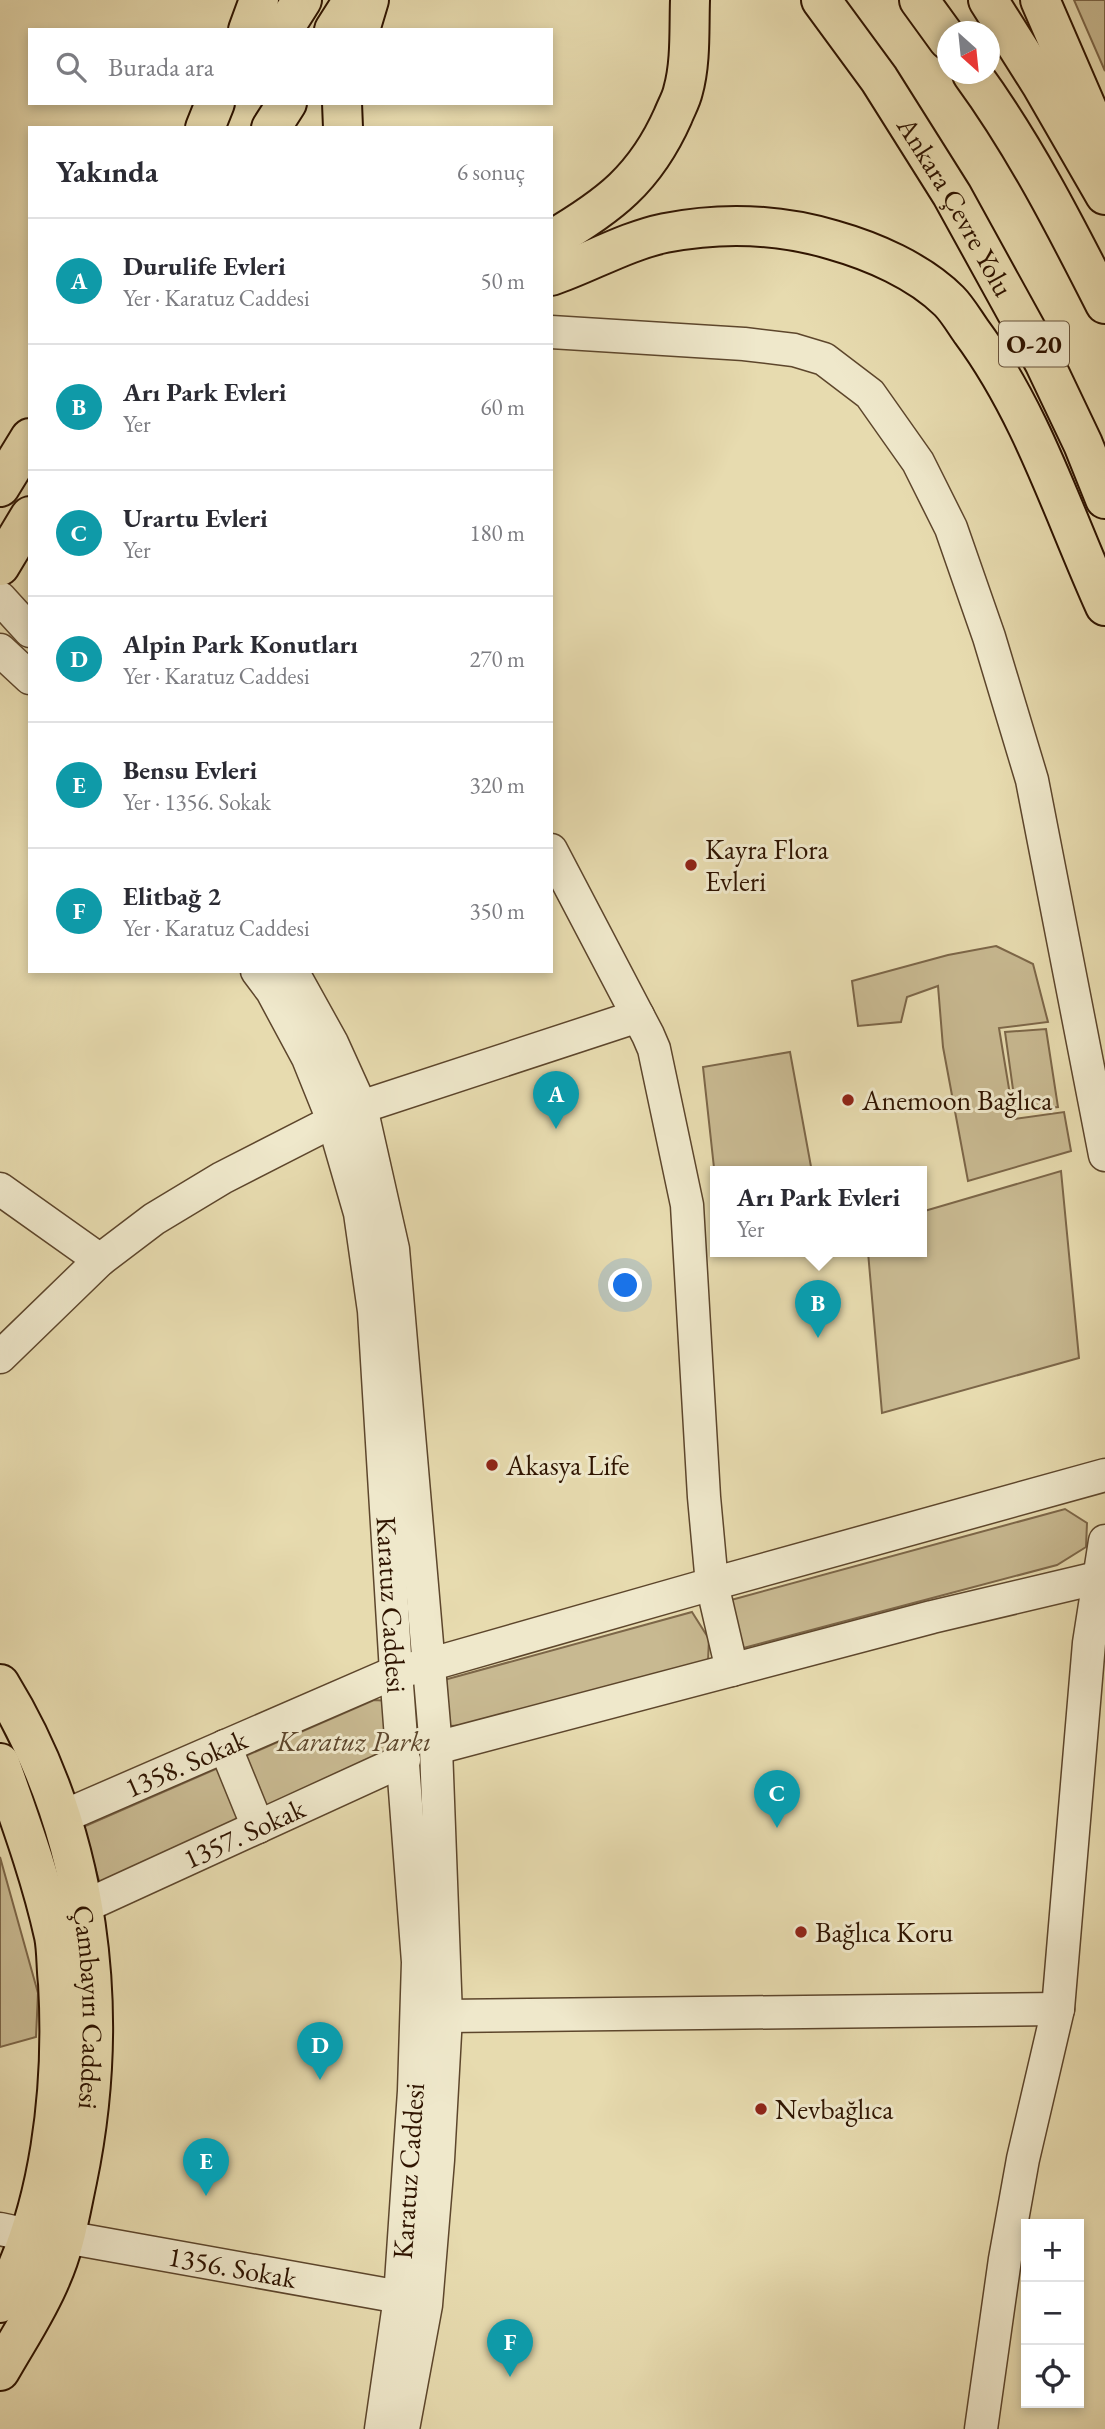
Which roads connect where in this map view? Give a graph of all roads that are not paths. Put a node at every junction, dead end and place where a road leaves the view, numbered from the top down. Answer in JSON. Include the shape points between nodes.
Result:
{"nodes":[{"id":1,"x":259,"y":0,"type":"edge"},
{"id":2,"x":302,"y":0,"type":"edge"},
{"id":3,"x":353,"y":0,"type":"edge"},
{"id":4,"x":369,"y":0,"type":"edge"},
{"id":5,"x":690,"y":0,"type":"edge"},
{"id":6,"x":821,"y":0,"type":"edge"},
{"id":7,"x":919,"y":0,"type":"edge"},
{"id":8,"x":988,"y":0,"type":"edge"},
{"id":9,"x":1040,"y":0,"type":"edge"},
{"id":10,"x":937,"y":26,"type":"edge"},
{"id":11,"x":249,"y":28,"type":"edge"},
{"id":12,"x":284,"y":28,"type":"edge"},
{"id":13,"x":335,"y":28,"type":"edge"},
{"id":14,"x":361,"y":28,"type":"edge"},
{"id":15,"x":978,"y":84,"type":"edge"},
{"id":16,"x":214,"y":105,"type":"edge"},
{"id":17,"x":235,"y":105,"type":"edge"},
{"id":18,"x":286,"y":105,"type":"edge"},
{"id":19,"x":342,"y":105,"type":"edge"},
{"id":20,"x":206,"y":126,"type":"edge"},
{"id":21,"x":221,"y":126,"type":"edge"},
{"id":22,"x":272,"y":126,"type":"edge"},
{"id":23,"x":343,"y":126,"type":"edge"},
{"id":24,"x":1105,"y":150,"type":"edge"},
{"id":25,"x":1105,"y":195,"type":"edge"},
{"id":26,"x":553,"y":239,"type":"edge"},
{"id":27,"x":553,"y":275,"type":"edge"},
{"id":28,"x":1105,"y":304,"type":"edge"},
{"id":29,"x":553,"y":332,"type":"edge"},
{"id":30,"x":28,"y":441,"type":"edge"},
{"id":31,"x":0,"y":487,"type":"edge"},
{"id":32,"x":1105,"y":499,"type":"edge"},
{"id":33,"x":28,"y":519,"type":"edge"},
{"id":34,"x":0,"y":566,"type":"edge"},
{"id":35,"x":0,"y":598,"type":"edge"},
{"id":36,"x":1105,"y":606,"type":"edge"},
{"id":37,"x":28,"y":629,"type":"edge"},
{"id":38,"x":0,"y":650,"type":"edge"},
{"id":39,"x":28,"y":676,"type":"edge"},
{"id":40,"x":553,"y":854,"type":"edge"},
{"id":41,"x":258,"y":973,"type":"edge"},
{"id":42,"x":293,"y":973,"type":"edge"},
{"id":43,"x":638,"y":1016,"type":"junction"},
{"id":44,"x":347,"y":1113,"type":"junction"},
{"id":45,"x":1105,"y":1155,"type":"edge"},
{"id":46,"x":0,"y":1189,"type":"edge"},
{"id":47,"x":100,"y":1260,"type":"junction"},
{"id":48,"x":0,"y":1357,"type":"edge"},
{"id":49,"x":1105,"y":1475,"type":"edge"},
{"id":50,"x":1105,"y":1541,"type":"edge"},
{"id":51,"x":1101,"y":1577,"type":"junction"},
{"id":52,"x":712,"y":1584,"type":"junction"},
{"id":53,"x":428,"y":1665,"type":"junction"},
{"id":54,"x":733,"y":1670,"type":"junction"},
{"id":55,"x":396,"y":1672,"type":"junction"},
{"id":56,"x":0,"y":1684,"type":"edge"},
{"id":57,"x":226,"y":1746,"type":"junction"},
{"id":58,"x":436,"y":1748,"type":"junction"},
{"id":59,"x":404,"y":1760,"type":"junction"},
{"id":60,"x":1,"y":1769,"type":"edge"},
{"id":61,"x":62,"y":1817,"type":"junction"},
{"id":62,"x":258,"y":1827,"type":"junction"},
{"id":63,"x":83,"y":1907,"type":"junction"},
{"id":64,"x":1058,"y":2009,"type":"junction"},
{"id":65,"x":446,"y":2016,"type":"junction"},
{"id":66,"x":14,"y":2232,"type":"edge"},
{"id":67,"x":65,"y":2237,"type":"junction"},
{"id":68,"x":400,"y":2297,"type":"junction"},
{"id":69,"x":0,"y":2303,"type":"edge"},
{"id":70,"x":0,"y":2371,"type":"edge"},
{"id":71,"x":381,"y":2429,"type":"edge"},
{"id":72,"x":402,"y":2429,"type":"edge"},
{"id":73,"x":982,"y":2429,"type":"edge"}],
"edges":[{"from":1,"to":11,"type":"main road"},
{"from":2,"to":12,"type":"main road"},
{"from":3,"to":13,"type":"main road"},
{"from":4,"to":14,"type":"main road"},
{"from":5,"to":26,"type":"main road","via":[[683,91],[661,143],[629,186],[593,216]]},
{"from":6,"to":32,"type":"main road","name":"Ankara Çevre Yolu","number":"O-20","via":[[879,79],[952,195],[1044,362]]},
{"from":7,"to":10,"type":"main road"},
{"from":8,"to":25,"type":"main road"},
{"from":9,"to":24,"type":"main road"},
{"from":15,"to":28,"type":"main road","number":"O-20","via":[[1024,156]]},
{"from":16,"to":20,"type":"main road"},
{"from":17,"to":21,"type":"main road"},
{"from":18,"to":22,"type":"main road"},
{"from":19,"to":23,"type":"main road"},
{"from":27,"to":36,"type":"main road","via":[[664,233],[715,227],[804,232],[901,266],[948,301],[989,355],[1030,430]]},
{"from":29,"to":45,"type":"street","via":[[744,344],[824,359],[870,394],[918,462],[951,528],[1032,780]]},
{"from":30,"to":31,"type":"main road"},
{"from":33,"to":34,"type":"main road"},
{"from":35,"to":37,"type":"street"},
{"from":38,"to":39,"type":"street"},
{"from":40,"to":43,"type":"street"},
{"from":41,"to":44,"type":"street","name":"Karatuz Caddesi","via":[[308,1058]]},
{"from":42,"to":44,"type":"street","name":"Karatuz Caddesi","via":[[332,1043]]},
{"from":43,"to":44,"type":"street"},
{"from":43,"to":52,"type":"street","via":[[653,1049],[687,1205]]},
{"from":44,"to":47,"type":"street","via":[[222,1178],[154,1219]]},
{"from":44,"to":53,"type":"street","name":"Karatuz Caddesi","via":[[393,1249]]},
{"from":44,"to":55,"type":"street","name":"Karatuz Caddesi","via":[[370,1277]]},
{"from":46,"to":47,"type":"street"},
{"from":47,"to":48,"type":"street"},
{"from":49,"to":52,"type":"street","name":"1358. Sokak"},
{"from":50,"to":51,"type":"street"},
{"from":51,"to":54,"type":"street"},
{"from":51,"to":64,"type":"street","via":[[1089,1643]]},
{"from":52,"to":53,"type":"street","name":"1358. Sokak"},
{"from":52,"to":54,"type":"street"},
{"from":53,"to":55,"type":"street","name":"1358. Sokak"},
{"from":53,"to":58,"type":"street","name":"Karatuz Caddesi"},
{"from":54,"to":58,"type":"street"},
{"from":55,"to":57,"type":"street","name":"1358. Sokak"},
{"from":55,"to":59,"type":"street","name":"Karatuz Caddesi"},
{"from":56,"to":61,"type":"main road","name":"Çambayırı Caddesi","via":[[30,1739]]},
{"from":57,"to":61,"type":"street","name":"1358. Sokak"},
{"from":57,"to":62,"type":"street"},
{"from":58,"to":65,"type":"street","name":"Karatuz Caddesi"},
{"from":59,"to":62,"type":"street","name":"1357. Sokak"},
{"from":59,"to":68,"type":"street","name":"Karatuz Caddesi","via":[[418,1962],[415,2091]]},
{"from":60,"to":66,"type":"main road","name":"Çambayırı Caddesi","via":[[30,1849],[54,1938],[60,2025],[49,2153],[36,2210]]},
{"from":61,"to":63,"type":"main road","name":"Çambayırı Caddesi"},
{"from":62,"to":63,"type":"street","name":"1357. Sokak"},
{"from":63,"to":67,"type":"main road","name":"Çambayırı Caddesi","via":[[91,1958],[94,2065],[85,2146]]},
{"from":64,"to":65,"type":"street"},
{"from":64,"to":73,"type":"street","via":[[1023,2159]]},
{"from":65,"to":72,"type":"street","name":"Karatuz Caddesi","via":[[426,2305]]},
{"from":66,"to":69,"type":"main road","name":"Çambayırı Caddesi","via":[[11,2284]]},
{"from":67,"to":68,"type":"street","name":"1356. Sokak"},
{"from":67,"to":70,"type":"main road","name":"Çambayırı Caddesi","via":[[51,2279]]},
{"from":68,"to":71,"type":"street","name":"Karatuz Caddesi"}]}
